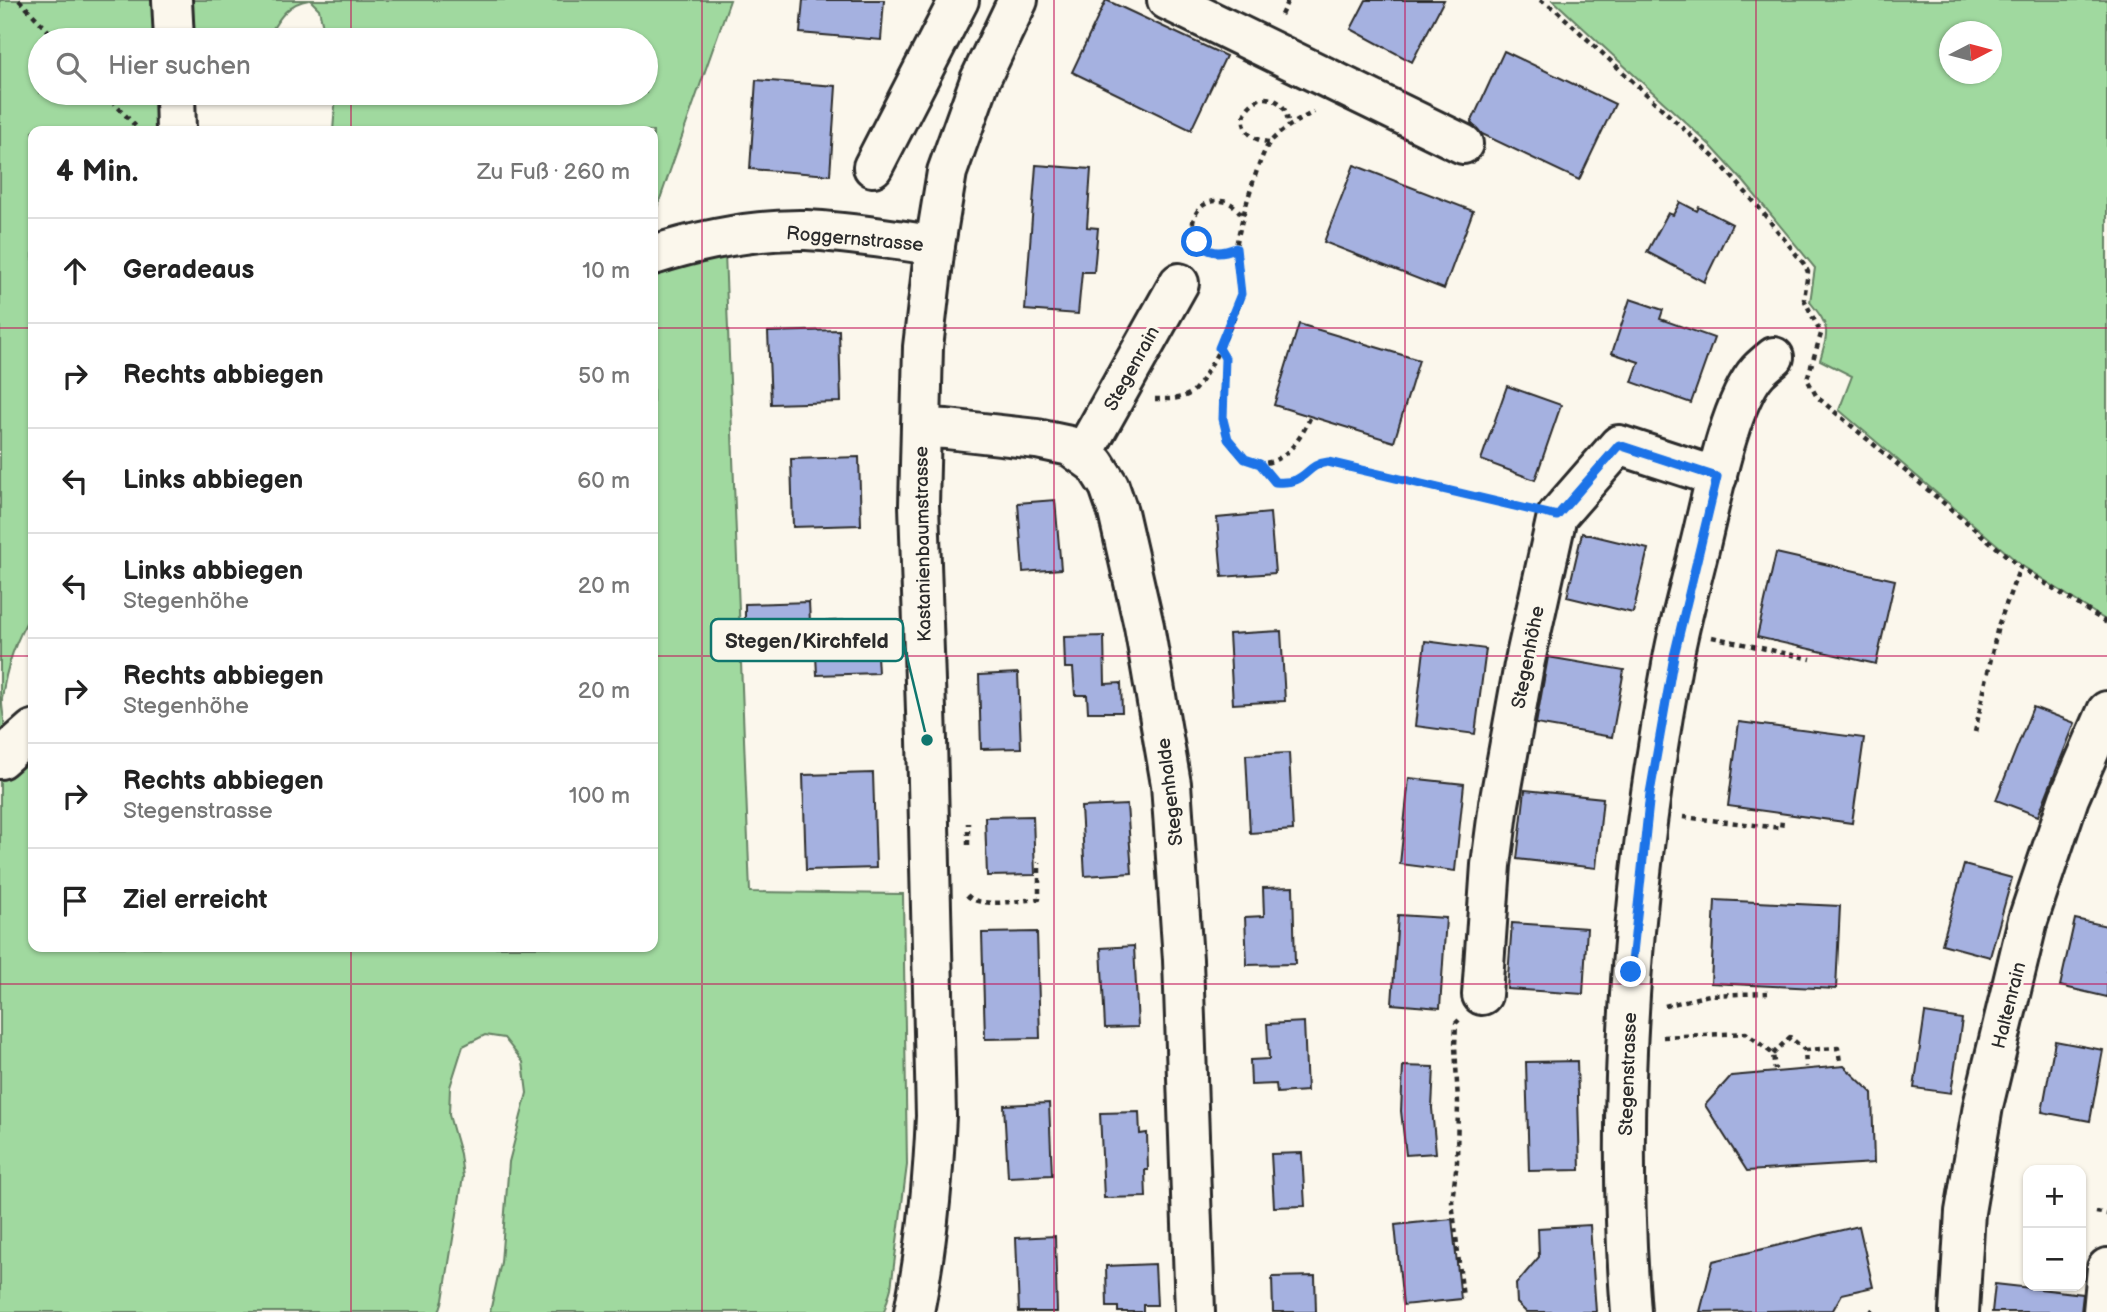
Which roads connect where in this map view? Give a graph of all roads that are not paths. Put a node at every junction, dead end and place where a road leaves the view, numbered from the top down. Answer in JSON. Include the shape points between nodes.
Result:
{"nodes":[{"id":1,"x":172,"y":0,"type":"edge"},
{"id":2,"x":959,"y":0,"type":"edge"},
{"id":3,"x":1018,"y":0,"type":"edge"},
{"id":4,"x":1167,"y":0,"type":"edge"},
{"id":5,"x":173,"y":28,"type":"edge"},
{"id":6,"x":175,"y":105,"type":"edge"},
{"id":7,"x":176,"y":126,"type":"edge"},
{"id":8,"x":1463,"y":144,"type":"dead end"},
{"id":9,"x":873,"y":167,"type":"dead end"},
{"id":10,"x":935,"y":245,"type":"junction"},
{"id":11,"x":658,"y":254,"type":"edge"},
{"id":12,"x":1179,"y":283,"type":"dead end"},
{"id":13,"x":1774,"y":357,"type":"dead end"},
{"id":14,"x":920,"y":428,"type":"junction"},
{"id":15,"x":1083,"y":454,"type":"junction"},
{"id":16,"x":1717,"y":477,"type":"junction"},
{"id":17,"x":2107,"y":711,"type":"edge"},
{"id":18,"x":28,"y":734,"type":"edge"},
{"id":19,"x":0,"y":759,"type":"edge"},
{"id":20,"x":1482,"y":995,"type":"road end"},
{"id":21,"x":2107,"y":1268,"type":"edge"},
{"id":22,"x":914,"y":1312,"type":"edge"},
{"id":23,"x":1195,"y":1312,"type":"edge"},
{"id":24,"x":1632,"y":1312,"type":"edge"},
{"id":25,"x":1959,"y":1312,"type":"edge"},
{"id":26,"x":2103,"y":1312,"type":"edge"}],
"edges":[{"from":1,"to":5,"type":"street"},
{"from":2,"to":9,"type":"street"},
{"from":3,"to":10,"type":"street","name":"Kastanienbaumstrasse","via":[[980,80],[951,160]]},
{"from":4,"to":8,"type":"street"},
{"from":6,"to":7,"type":"street"},
{"from":10,"to":11,"type":"street","name":"Roggernstrasse","via":[[807,230],[724,238]]},
{"from":10,"to":14,"type":"street","name":"Kastanienbaumstrasse","via":[[923,347]]},
{"from":12,"to":15,"type":"street","name":"Stegenrain"},
{"from":13,"to":16,"type":"street","name":"Stegenstrasse","via":[[1758,371],[1737,407]]},
{"from":14,"to":15,"type":"street","name":"Stegenhalde","via":[[1037,439],[1070,446]]},
{"from":14,"to":22,"type":"street","name":"Kastanienbaumstrasse","via":[[936,1116],[925,1259]]},
{"from":15,"to":23,"type":"street","name":"Stegenhalde","via":[[1109,486],[1128,546],[1171,784],[1183,960]]},
{"from":16,"to":20,"type":"street","name":"Stegenhöhe","via":[[1619,445],[1557,516],[1499,804],[1490,865]]},
{"from":16,"to":24,"type":"street","name":"Stegenstrasse","via":[[1674,656],[1650,793],[1637,905],[1624,1120]]},
{"from":17,"to":25,"type":"street","name":"Haltenrain","via":[[2069,799],[2028,920],[1983,1106],[1965,1212]]},
{"from":18,"to":19,"type":"street"},
{"from":21,"to":26,"type":"street"}]}
